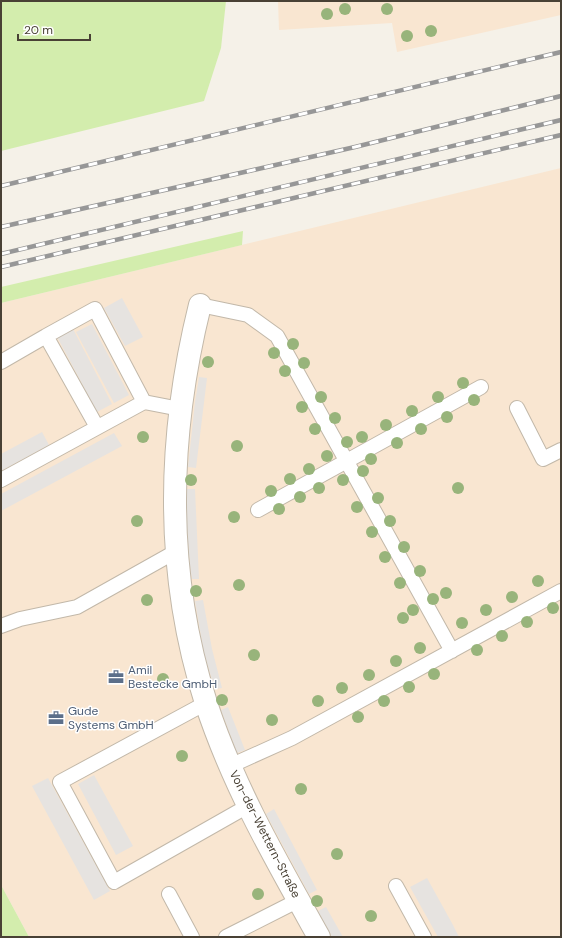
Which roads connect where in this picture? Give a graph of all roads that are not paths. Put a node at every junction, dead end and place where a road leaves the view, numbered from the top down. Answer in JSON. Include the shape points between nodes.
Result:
{"nodes":[{"id":1,"x":200,"y":305,"type":"joint"},
{"id":2,"x":46,"y":336,"type":"junction"},
{"id":3,"x":1,"y":362,"type":"edge"},
{"id":4,"x":481,"y":387,"type":"dead end"},
{"id":5,"x":144,"y":402,"type":"junction"},
{"id":6,"x":517,"y":408,"type":"dead end"},
{"id":7,"x":180,"y":409,"type":"junction"},
{"id":8,"x":97,"y":427,"type":"junction"},
{"id":9,"x":561,"y":450,"type":"edge"},
{"id":10,"x":347,"y":462,"type":"junction"},
{"id":11,"x":1,"y":480,"type":"edge"},
{"id":12,"x":258,"y":510,"type":"dead end"},
{"id":13,"x":175,"y":552,"type":"junction"},
{"id":14,"x":561,"y":591,"type":"edge"},
{"id":15,"x":1,"y":626,"type":"edge"},
{"id":16,"x":452,"y":651,"type":"junction"},
{"id":17,"x":206,"y":703,"type":"junction"},
{"id":18,"x":230,"y":766,"type":"junction"},
{"id":19,"x":248,"y":806,"type":"junction"},
{"id":20,"x":396,"y":886,"type":"dead end"},
{"id":21,"x":169,"y":894,"type":"dead end"},
{"id":22,"x":298,"y":900,"type":"junction"},
{"id":23,"x":192,"y":937,"type":"edge"},
{"id":24,"x":226,"y":937,"type":"edge"},
{"id":25,"x":319,"y":937,"type":"edge"},
{"id":26,"x":424,"y":937,"type":"edge"}],
"edges":[{"from":1,"to":7,"type":"street","name":"Von-der-Wettern-Straße","via":[[189,351]]},
{"from":1,"to":10,"type":"lane","via":[[248,315],[277,336]]},
{"from":2,"to":3,"type":"lane"},
{"from":2,"to":5,"type":"lane","via":[[95,309]]},
{"from":2,"to":8,"type":"lane"},
{"from":4,"to":10,"type":"lane"},
{"from":5,"to":7,"type":"lane"},
{"from":5,"to":8,"type":"lane"},
{"from":6,"to":9,"type":"lane","via":[[543,459]]},
{"from":7,"to":13,"type":"street","name":"Von-der-Wettern-Straße","via":[[174,483]]},
{"from":8,"to":11,"type":"lane"},
{"from":10,"to":12,"type":"lane"},
{"from":10,"to":16,"type":"lane"},
{"from":13,"to":15,"type":"lane","via":[[77,607],[20,619]]},
{"from":13,"to":17,"type":"street","name":"Von-der-Wettern-Straße","via":[[187,632]]},
{"from":14,"to":16,"type":"lane"},
{"from":16,"to":18,"type":"lane","via":[[292,738]]},
{"from":17,"to":18,"type":"street","name":"Von-der-Wettern-Straße"},
{"from":17,"to":19,"type":"lane","via":[[60,782],[114,882]]},
{"from":18,"to":19,"type":"street","name":"Von-der-Wettern-Straße"},
{"from":19,"to":22,"type":"street","name":"Von-der-Wettern-Straße"},
{"from":20,"to":26,"type":"lane"},
{"from":21,"to":23,"type":"lane"},
{"from":22,"to":24,"type":"lane"},
{"from":22,"to":25,"type":"street","name":"Von-der-Wettern-Straße"}]}
